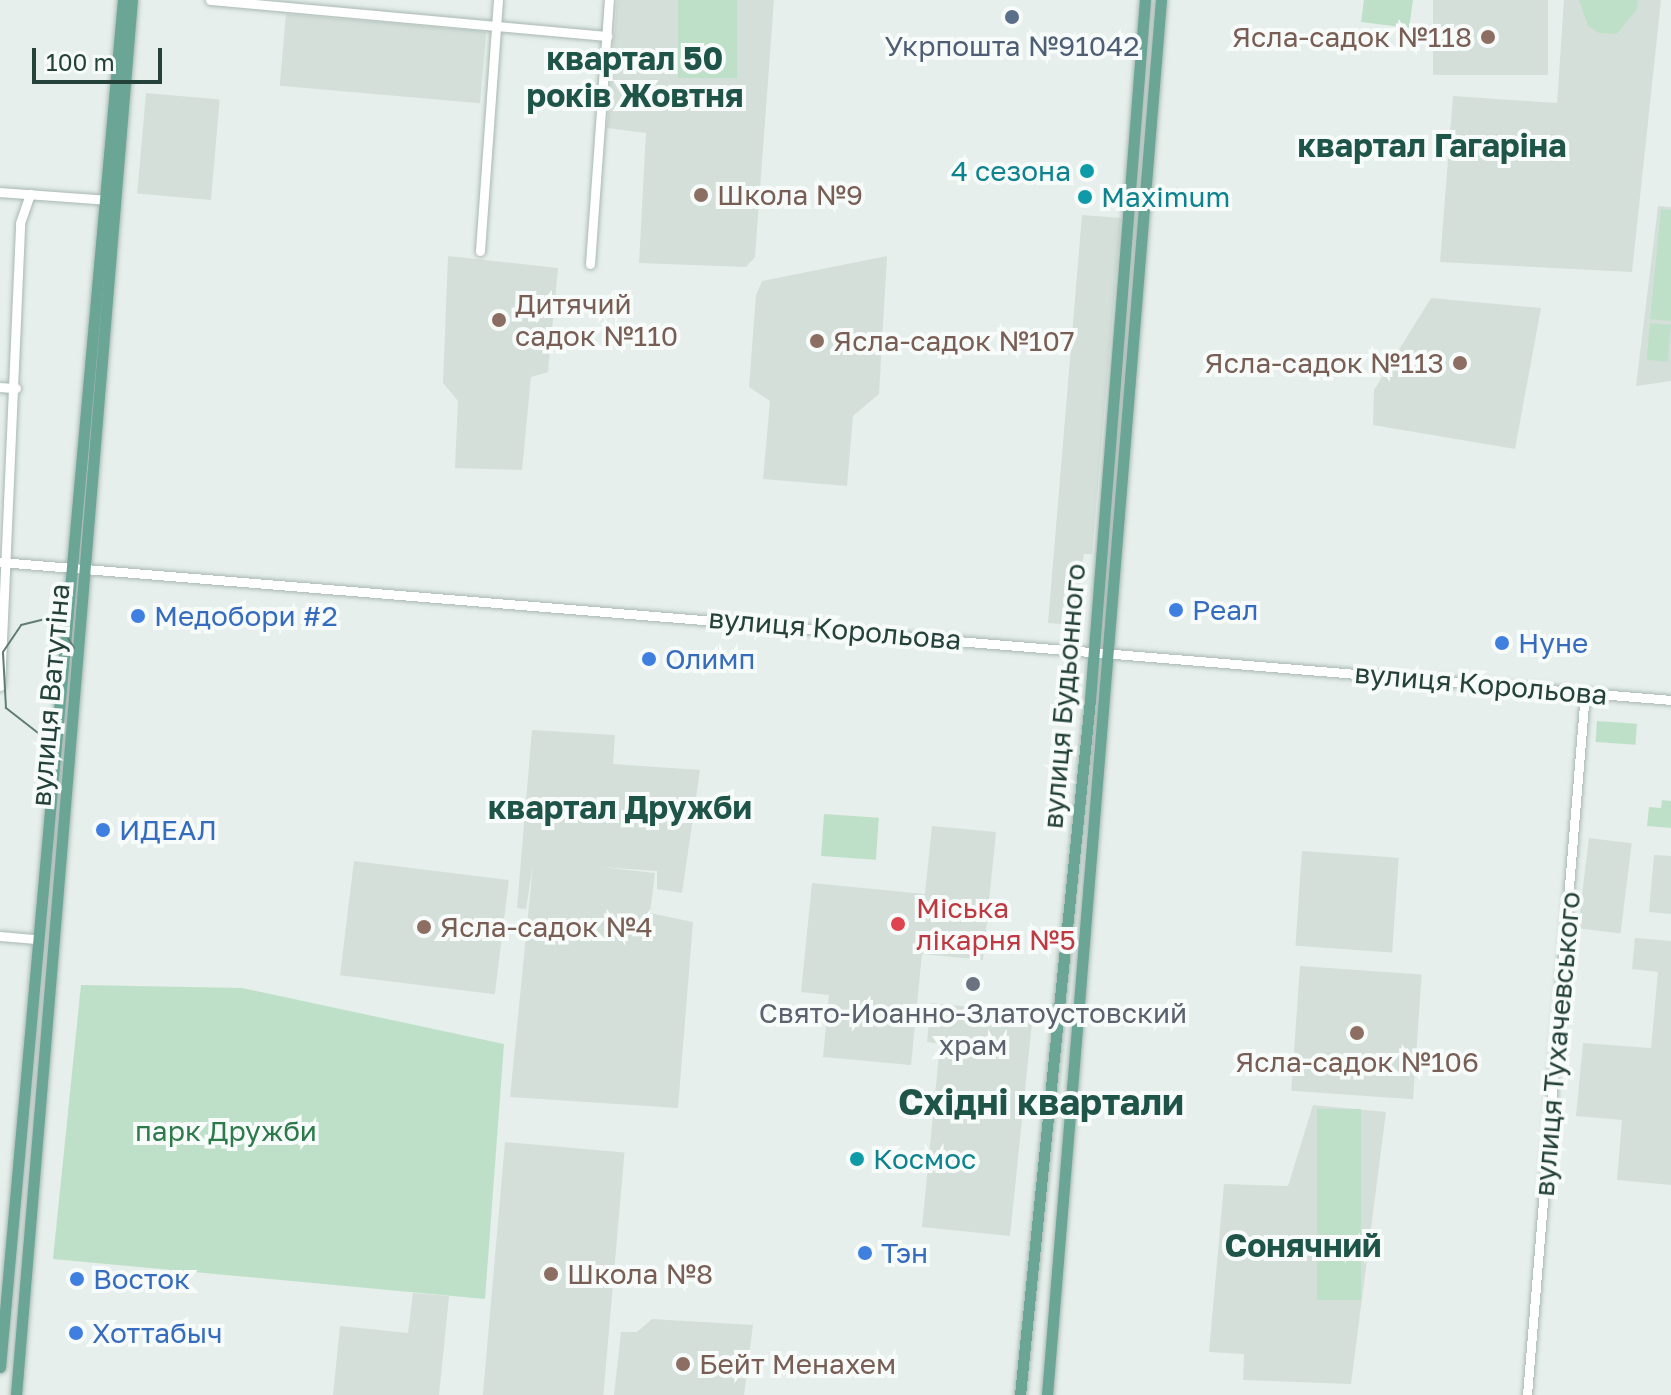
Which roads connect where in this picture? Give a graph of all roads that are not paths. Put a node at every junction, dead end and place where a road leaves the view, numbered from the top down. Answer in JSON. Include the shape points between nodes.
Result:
{"nodes":[{"id":1,"x":123,"y":0,"type":"edge"},
{"id":2,"x":132,"y":0,"type":"edge"},
{"id":3,"x":210,"y":0,"type":"edge"},
{"id":4,"x":498,"y":0,"type":"edge"},
{"id":5,"x":609,"y":0,"type":"edge"},
{"id":6,"x":1145,"y":0,"type":"edge"},
{"id":7,"x":1161,"y":0,"type":"edge"},
{"id":8,"x":258,"y":2,"type":"edge"},
{"id":9,"x":496,"y":26,"type":"junction"},
{"id":10,"x":607,"y":36,"type":"junction"},
{"id":11,"x":0,"y":192,"type":"edge"},
{"id":12,"x":30,"y":194,"type":"junction"},
{"id":13,"x":110,"y":200,"type":"junction"},
{"id":14,"x":480,"y":251,"type":"dead end"},
{"id":15,"x":590,"y":264,"type":"dead end"},
{"id":16,"x":0,"y":387,"type":"edge"},
{"id":17,"x":16,"y":388,"type":"junction"},
{"id":18,"x":2,"y":562,"type":"edge"},
{"id":19,"x":80,"y":565,"type":"junction"},
{"id":20,"x":1093,"y":651,"type":"junction"},
{"id":21,"x":1111,"y":653,"type":"junction"},
{"id":22,"x":0,"y":686,"type":"edge"},
{"id":23,"x":1585,"y":693,"type":"junction"},
{"id":24,"x":1671,"y":700,"type":"edge"},
{"id":25,"x":0,"y":936,"type":"edge"},
{"id":26,"x":36,"y":939,"type":"junction"},
{"id":27,"x":0,"y":1367,"type":"edge"},
{"id":28,"x":16,"y":1395,"type":"edge"},
{"id":29,"x":1020,"y":1395,"type":"edge"},
{"id":30,"x":1047,"y":1395,"type":"edge"},
{"id":31,"x":1527,"y":1395,"type":"edge"}],
"edges":[{"from":1,"to":13,"type":"main road","name":"вулиця Ватутіна"},
{"from":2,"to":13,"type":"main road","name":"вулиця Ватутіна"},
{"from":3,"to":8,"type":"street"},
{"from":4,"to":9,"type":"street"},
{"from":5,"to":10,"type":"street"},
{"from":6,"to":20,"type":"main road","name":"вулиця Будьонного"},
{"from":7,"to":21,"type":"main road","name":"вулиця Будьонного"},
{"from":8,"to":9,"type":"street"},
{"from":9,"to":10,"type":"street"},
{"from":9,"to":14,"type":"street"},
{"from":10,"to":15,"type":"street"},
{"from":11,"to":12,"type":"street"},
{"from":12,"to":13,"type":"street"},
{"from":12,"to":17,"type":"street","via":[[20,223]]},
{"from":13,"to":19,"type":"main road","name":"вулиця Ватутіна"},
{"from":16,"to":17,"type":"street"},
{"from":17,"to":18,"type":"street"},
{"from":18,"to":19,"type":"street","name":"вулиця Корольова"},
{"from":18,"to":22,"type":"street"},
{"from":19,"to":20,"type":"street","name":"вулиця Корольова"},
{"from":19,"to":26,"type":"main road","name":"вулиця Ватутіна"},
{"from":19,"to":28,"type":"main road","name":"вулиця Ватутіна"},
{"from":20,"to":21,"type":"street","name":"вулиця Корольова"},
{"from":20,"to":29,"type":"main road","name":"вулиця Будьонного"},
{"from":21,"to":23,"type":"street","name":"вулиця Корольова"},
{"from":21,"to":30,"type":"main road","name":"вулиця Будьонного"},
{"from":23,"to":24,"type":"street","name":"вулиця Корольова"},
{"from":23,"to":31,"type":"street","name":"вулиця Тухачевського"},
{"from":25,"to":26,"type":"street"},
{"from":26,"to":27,"type":"main road","name":"вулиця Ватутіна"}]}
